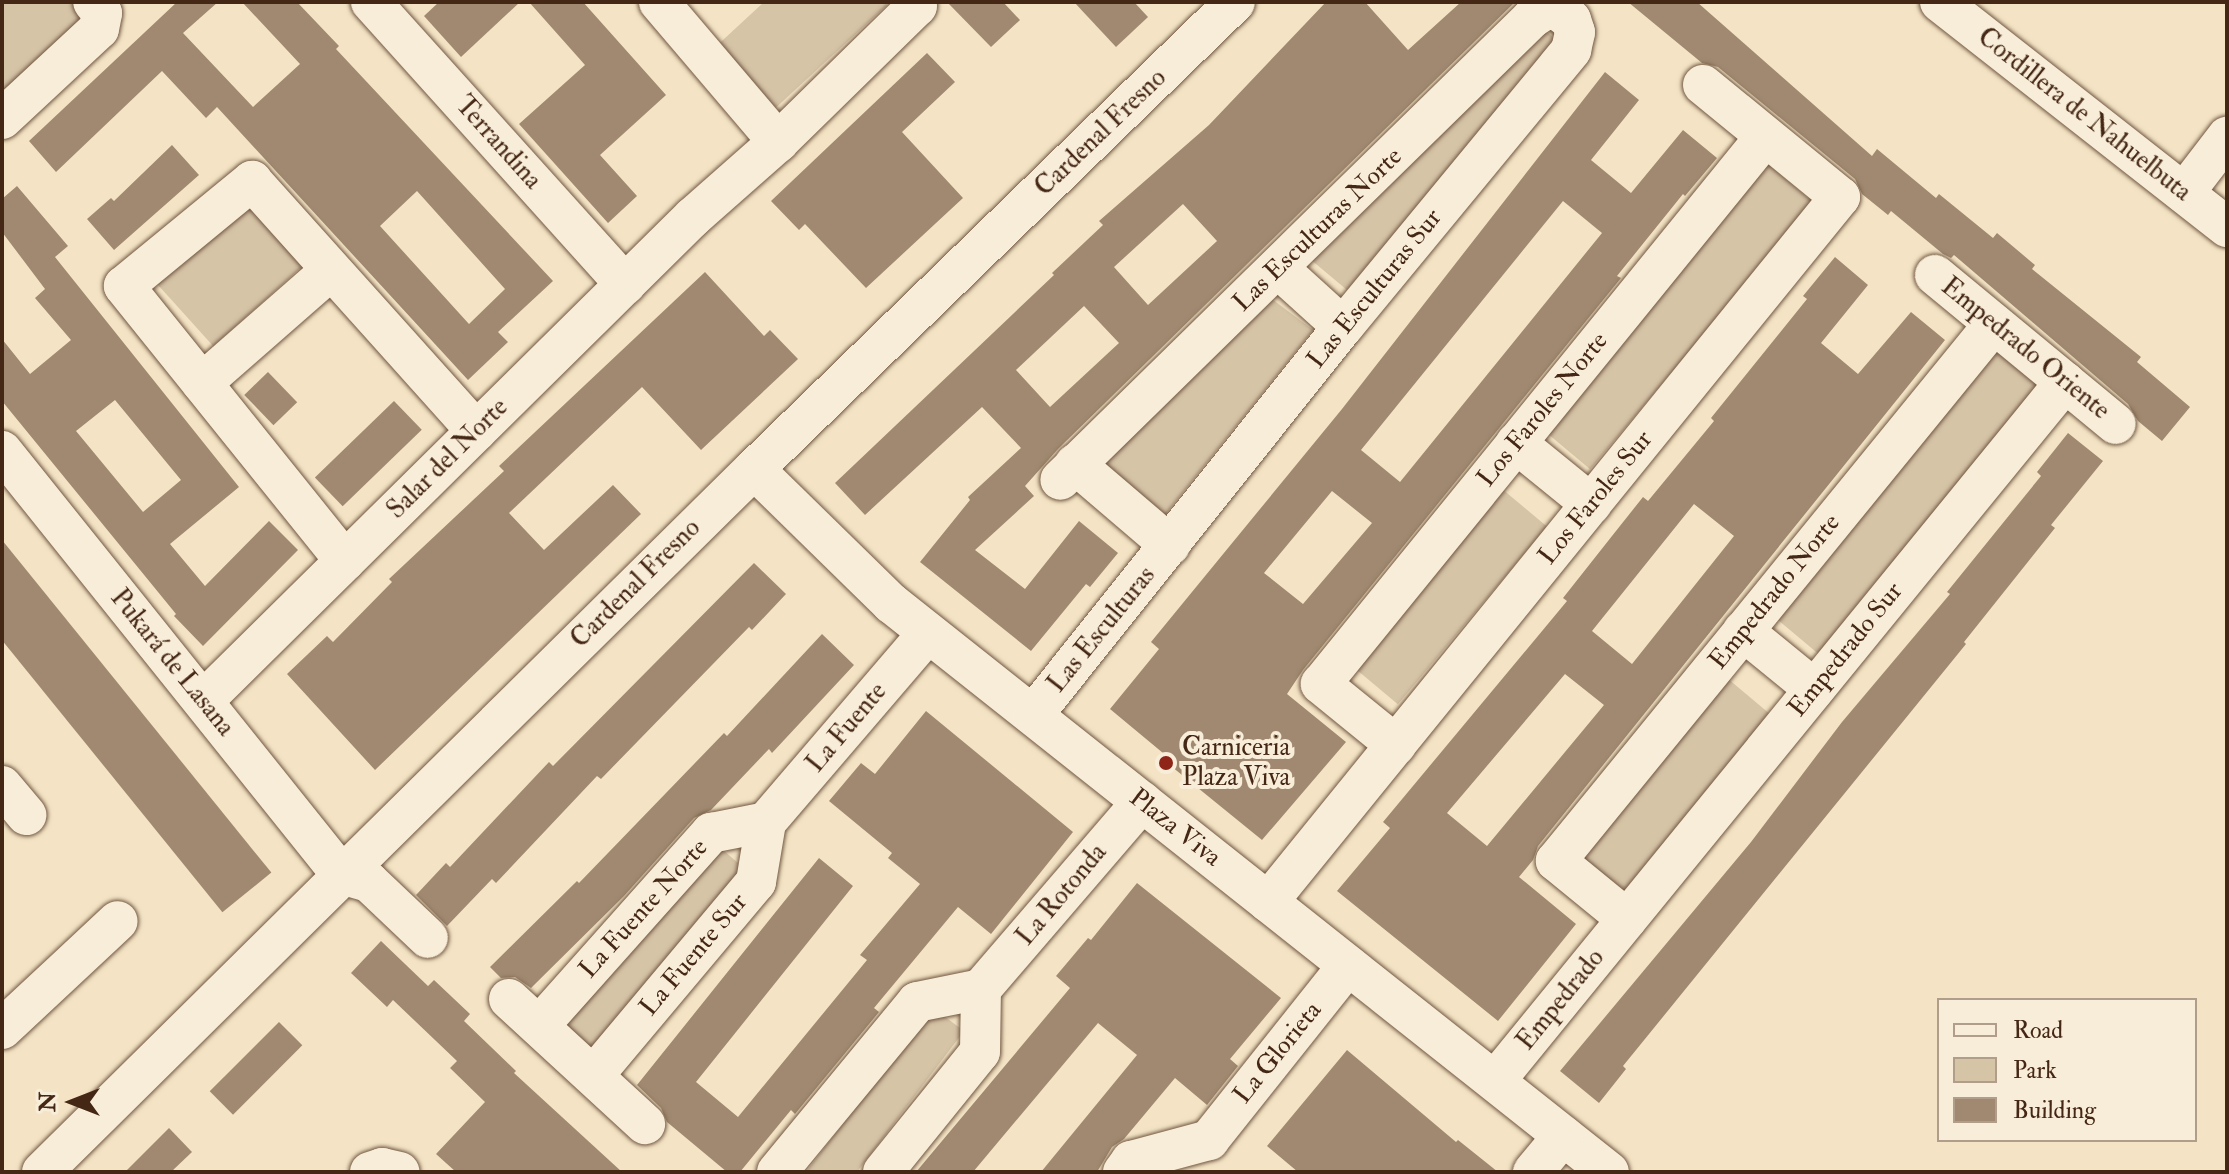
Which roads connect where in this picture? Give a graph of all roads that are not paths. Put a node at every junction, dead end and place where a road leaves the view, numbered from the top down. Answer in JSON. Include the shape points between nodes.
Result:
{"nodes":[{"id":1,"x":371,"y":2,"type":"edge"},
{"id":2,"x":659,"y":2,"type":"edge"},
{"id":3,"x":913,"y":2,"type":"edge"},
{"id":4,"x":1940,"y":2,"type":"edge"},
{"id":5,"x":97,"y":8,"type":"edge"},
{"id":6,"x":1219,"y":8,"type":"edge"},
{"id":7,"x":1575,"y":32,"type":"joint"},
{"id":8,"x":1703,"y":85,"type":"dead end"},
{"id":9,"x":2,"y":119,"type":"edge"},
{"id":10,"x":1765,"y":137,"type":"junction"},
{"id":11,"x":2227,"y":137,"type":"edge"},
{"id":12,"x":778,"y":142,"type":"junction"},
{"id":13,"x":2184,"y":193,"type":"junction"},
{"id":14,"x":2227,"y":227,"type":"edge"},
{"id":15,"x":1279,"y":269,"type":"junction"},
{"id":16,"x":331,"y":270,"type":"junction"},
{"id":17,"x":1935,"y":275,"type":"dead end"},
{"id":18,"x":625,"y":284,"type":"junction"},
{"id":19,"x":1994,"y":324,"type":"junction"},
{"id":20,"x":1343,"y":327,"type":"junction"},
{"id":21,"x":2065,"y":382,"type":"junction"},
{"id":22,"x":202,"y":383,"type":"junction"},
{"id":23,"x":2116,"y":424,"type":"dead end"},
{"id":24,"x":476,"y":431,"type":"junction"},
{"id":25,"x":1516,"y":443,"type":"junction"},
{"id":26,"x":2,"y":451,"type":"edge"},
{"id":27,"x":754,"y":469,"type":"junction"},
{"id":28,"x":1591,"y":504,"type":"junction"},
{"id":29,"x":1170,"y":545,"type":"junction"},
{"id":30,"x":345,"y":561,"type":"junction"},
{"id":31,"x":1743,"y":631,"type":"junction"},
{"id":32,"x":928,"y":633,"type":"junction"},
{"id":33,"x":1814,"y":689,"type":"junction"},
{"id":34,"x":203,"y":701,"type":"junction"},
{"id":35,"x":1033,"y":715,"type":"junction"},
{"id":36,"x":1396,"y":745,"type":"junction"},
{"id":37,"x":1142,"y":802,"type":"junction"},
{"id":38,"x":766,"y":822,"type":"junction"},
{"id":39,"x":341,"y":874,"type":"junction"},
{"id":40,"x":1268,"y":902,"type":"junction"},
{"id":41,"x":1627,"y":919,"type":"junction"},
{"id":42,"x":118,"y":921,"type":"dead end"},
{"id":43,"x":428,"y":938,"type":"dead end"},
{"id":44,"x":1348,"y":965,"type":"junction"},
{"id":45,"x":981,"y":989,"type":"junction"},
{"id":46,"x":509,"y":999,"type":"dead end"},
{"id":47,"x":539,"y":1026,"type":"junction"},
{"id":48,"x":2,"y":1029,"type":"edge"},
{"id":49,"x":594,"y":1075,"type":"junction"},
{"id":50,"x":1495,"y":1081,"type":"junction"},
{"id":51,"x":645,"y":1124,"type":"dead end"},
{"id":52,"x":1563,"y":1136,"type":"junction"},
{"id":53,"x":1209,"y":1156,"type":"edge"},
{"id":54,"x":42,"y":1172,"type":"edge"},
{"id":55,"x":370,"y":1172,"type":"edge"},
{"id":56,"x":400,"y":1172,"type":"edge"},
{"id":57,"x":777,"y":1172,"type":"edge"},
{"id":58,"x":883,"y":1172,"type":"edge"},
{"id":59,"x":1123,"y":1172,"type":"edge"},
{"id":60,"x":1533,"y":1172,"type":"edge"},
{"id":61,"x":1609,"y":1172,"type":"edge"}],
"edges":[{"from":1,"to":18,"type":"street","name":"Terrandina"},
{"from":2,"to":12,"type":"street"},
{"from":3,"to":12,"type":"street","name":"Salar del Norte","via":[[917,6]]},
{"from":4,"to":13,"type":"street","name":"Cordillera de Nahuelbuta"},
{"from":5,"to":9,"type":"street","via":[[99,29]]},
{"from":6,"to":27,"type":"street","name":"Cardenal Fresno"},
{"from":7,"to":15,"type":"street","name":"Las Esculturas Norte","via":[[1571,20],[1559,11],[1546,9],[1532,18]]},
{"from":7,"to":20,"type":"street","name":"Las Esculturas Sur","via":[[1571,50]]},
{"from":8,"to":10,"type":"street"},
{"from":10,"to":25,"type":"street","name":"Los Faroles Norte"},
{"from":10,"to":28,"type":"street","name":"Los Faroles Sur","via":[[1840,197]]},
{"from":11,"to":13,"type":"street"},
{"from":12,"to":18,"type":"street","name":"Salar del Norte"},
{"from":13,"to":14,"type":"street","name":"Cordillera de Nahuelbuta"},
{"from":15,"to":20,"type":"street"},
{"from":15,"to":29,"type":"street","name":"Las Esculturas Norte","via":[[1067,472]]},
{"from":16,"to":22,"type":"street"},
{"from":16,"to":22,"type":"street","via":[[252,181],[124,286]]},
{"from":16,"to":24,"type":"street"},
{"from":17,"to":19,"type":"street","name":"Empedrado Oriente"},
{"from":18,"to":24,"type":"street","name":"Salar del Norte"},
{"from":19,"to":21,"type":"street","name":"Empedrado Oriente"},
{"from":19,"to":31,"type":"street","name":"Empedrado Norte"},
{"from":20,"to":29,"type":"street","name":"Las Esculturas Sur"},
{"from":21,"to":23,"type":"street","name":"Empedrado Oriente"},
{"from":21,"to":33,"type":"street","name":"Empedrado Sur"},
{"from":22,"to":30,"type":"street"},
{"from":24,"to":30,"type":"street","name":"Salar del Norte"},
{"from":25,"to":28,"type":"street"},
{"from":25,"to":36,"type":"street","name":"Los Faroles Norte","via":[[1321,684]]},
{"from":26,"to":34,"type":"street","name":"Pukará de Lasana"},
{"from":27,"to":32,"type":"street","name":"Plaza Viva","via":[[844,560]]},
{"from":27,"to":39,"type":"street","name":"Cardenal Fresno"},
{"from":28,"to":36,"type":"street","name":"Los Faroles Sur"},
{"from":29,"to":35,"type":"street","name":"Las Esculturas"},
{"from":30,"to":34,"type":"street","name":"Salar del Norte"},
{"from":31,"to":33,"type":"street"},
{"from":31,"to":41,"type":"street","name":"Empedrado Norte","via":[[1556,861]]},
{"from":32,"to":35,"type":"street","name":"Plaza Viva"},
{"from":32,"to":38,"type":"street","name":"La Fuente"},
{"from":33,"to":41,"type":"street","name":"Empedrado Sur"},
{"from":34,"to":39,"type":"street","name":"Pukará de Lasana"},
{"from":35,"to":37,"type":"street","name":"Plaza Viva"},
{"from":36,"to":40,"type":"street","name":"Los Faroles Sur"},
{"from":37,"to":40,"type":"street","name":"Plaza Viva"},
{"from":37,"to":45,"type":"street","name":"La Rotonda"},
{"from":38,"to":47,"type":"street","name":"La Fuente Norte","via":[[711,833]]},
{"from":38,"to":49,"type":"street","name":"La Fuente Sur","via":[[756,882]]},
{"from":39,"to":43,"type":"street","via":[[369,882]]},
{"from":39,"to":54,"type":"street","name":"Cardenal Fresno"},
{"from":40,"to":44,"type":"street","name":"Plaza Viva"},
{"from":41,"to":50,"type":"street","name":"Empedrado"},
{"from":42,"to":48,"type":"street"},
{"from":44,"to":50,"type":"street","name":"Plaza Viva"},
{"from":44,"to":53,"type":"street","name":"La Glorieta"},
{"from":45,"to":57,"type":"street","via":[[917,1002]]},
{"from":45,"to":58,"type":"street","via":[[980,1052]]},
{"from":46,"to":47,"type":"street"},
{"from":47,"to":49,"type":"street"},
{"from":49,"to":51,"type":"street"},
{"from":50,"to":52,"type":"street","name":"Plaza Viva"},
{"from":52,"to":60,"type":"street"},
{"from":52,"to":61,"type":"street","name":"Plaza Viva"},
{"from":53,"to":59,"type":"street","via":[[1131,1161]]},
{"from":55,"to":56,"type":"street"}]}
